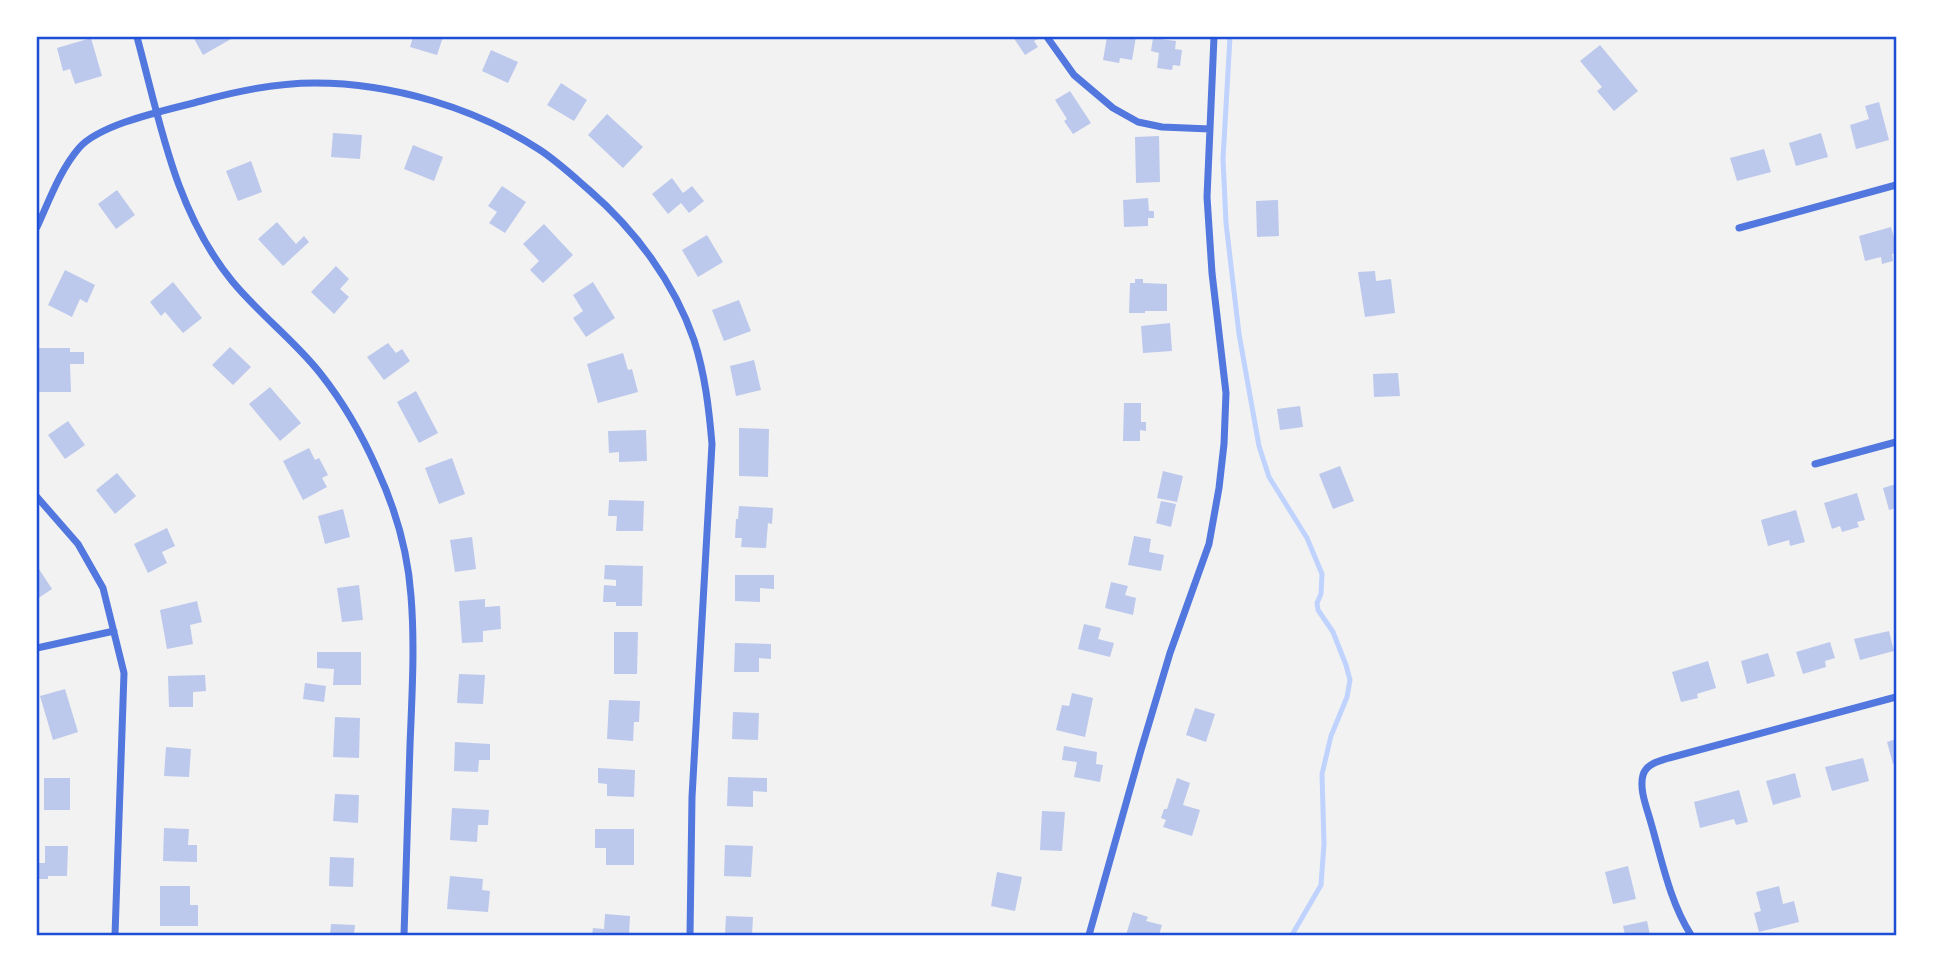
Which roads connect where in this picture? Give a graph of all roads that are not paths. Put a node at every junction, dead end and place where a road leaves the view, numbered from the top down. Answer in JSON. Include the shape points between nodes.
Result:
{"nodes":[{"id":1,"x":137,"y":37,"type":"edge"},
{"id":2,"x":1047,"y":37,"type":"edge"},
{"id":3,"x":1214,"y":37,"type":"edge"},
{"id":4,"x":157,"y":113,"type":"junction"},
{"id":5,"x":1210,"y":129,"type":"junction"},
{"id":6,"x":1896,"y":185,"type":"edge"},
{"id":7,"x":37,"y":227,"type":"edge"},
{"id":8,"x":1740,"y":228,"type":"dead end"},
{"id":9,"x":1896,"y":442,"type":"edge"},
{"id":10,"x":1815,"y":464,"type":"dead end"},
{"id":11,"x":37,"y":497,"type":"edge"},
{"id":12,"x":114,"y":631,"type":"junction"},
{"id":13,"x":37,"y":648,"type":"edge"},
{"id":14,"x":1896,"y":697,"type":"edge"},
{"id":15,"x":116,"y":935,"type":"edge"},
{"id":16,"x":404,"y":935,"type":"edge"},
{"id":17,"x":690,"y":935,"type":"edge"},
{"id":18,"x":1089,"y":935,"type":"edge"},
{"id":19,"x":1692,"y":935,"type":"edge"}],
"edges":[{"from":1,"to":4,"type":"street"},
{"from":2,"to":5,"type":"street","via":[[1074,75],[1113,108],[1138,122]]},
{"from":3,"to":5,"type":"street"},
{"from":4,"to":7,"type":"street","via":[[114,127],[80,147]]},
{"from":4,"to":16,"type":"street","via":[[178,187],[197,227],[232,281],[320,373],[353,421],[373,460],[404,545],[412,623]]},
{"from":4,"to":17,"type":"street","via":[[223,95],[315,83],[397,92],[453,108],[511,133],[564,168],[609,208],[663,275],[694,341],[708,398],[712,444],[692,797]]},
{"from":5,"to":18,"type":"street","via":[[1208,237],[1226,393],[1214,517],[1207,552],[1144,738]]},
{"from":6,"to":8,"type":"street"},
{"from":9,"to":10,"type":"street"},
{"from":11,"to":12,"type":"street","via":[[78,544],[93,569]]},
{"from":12,"to":13,"type":"street"},
{"from":12,"to":15,"type":"street","via":[[124,673]]},
{"from":14,"to":19,"type":"street","via":[[1669,758],[1643,772],[1643,791],[1666,875]]}]}
